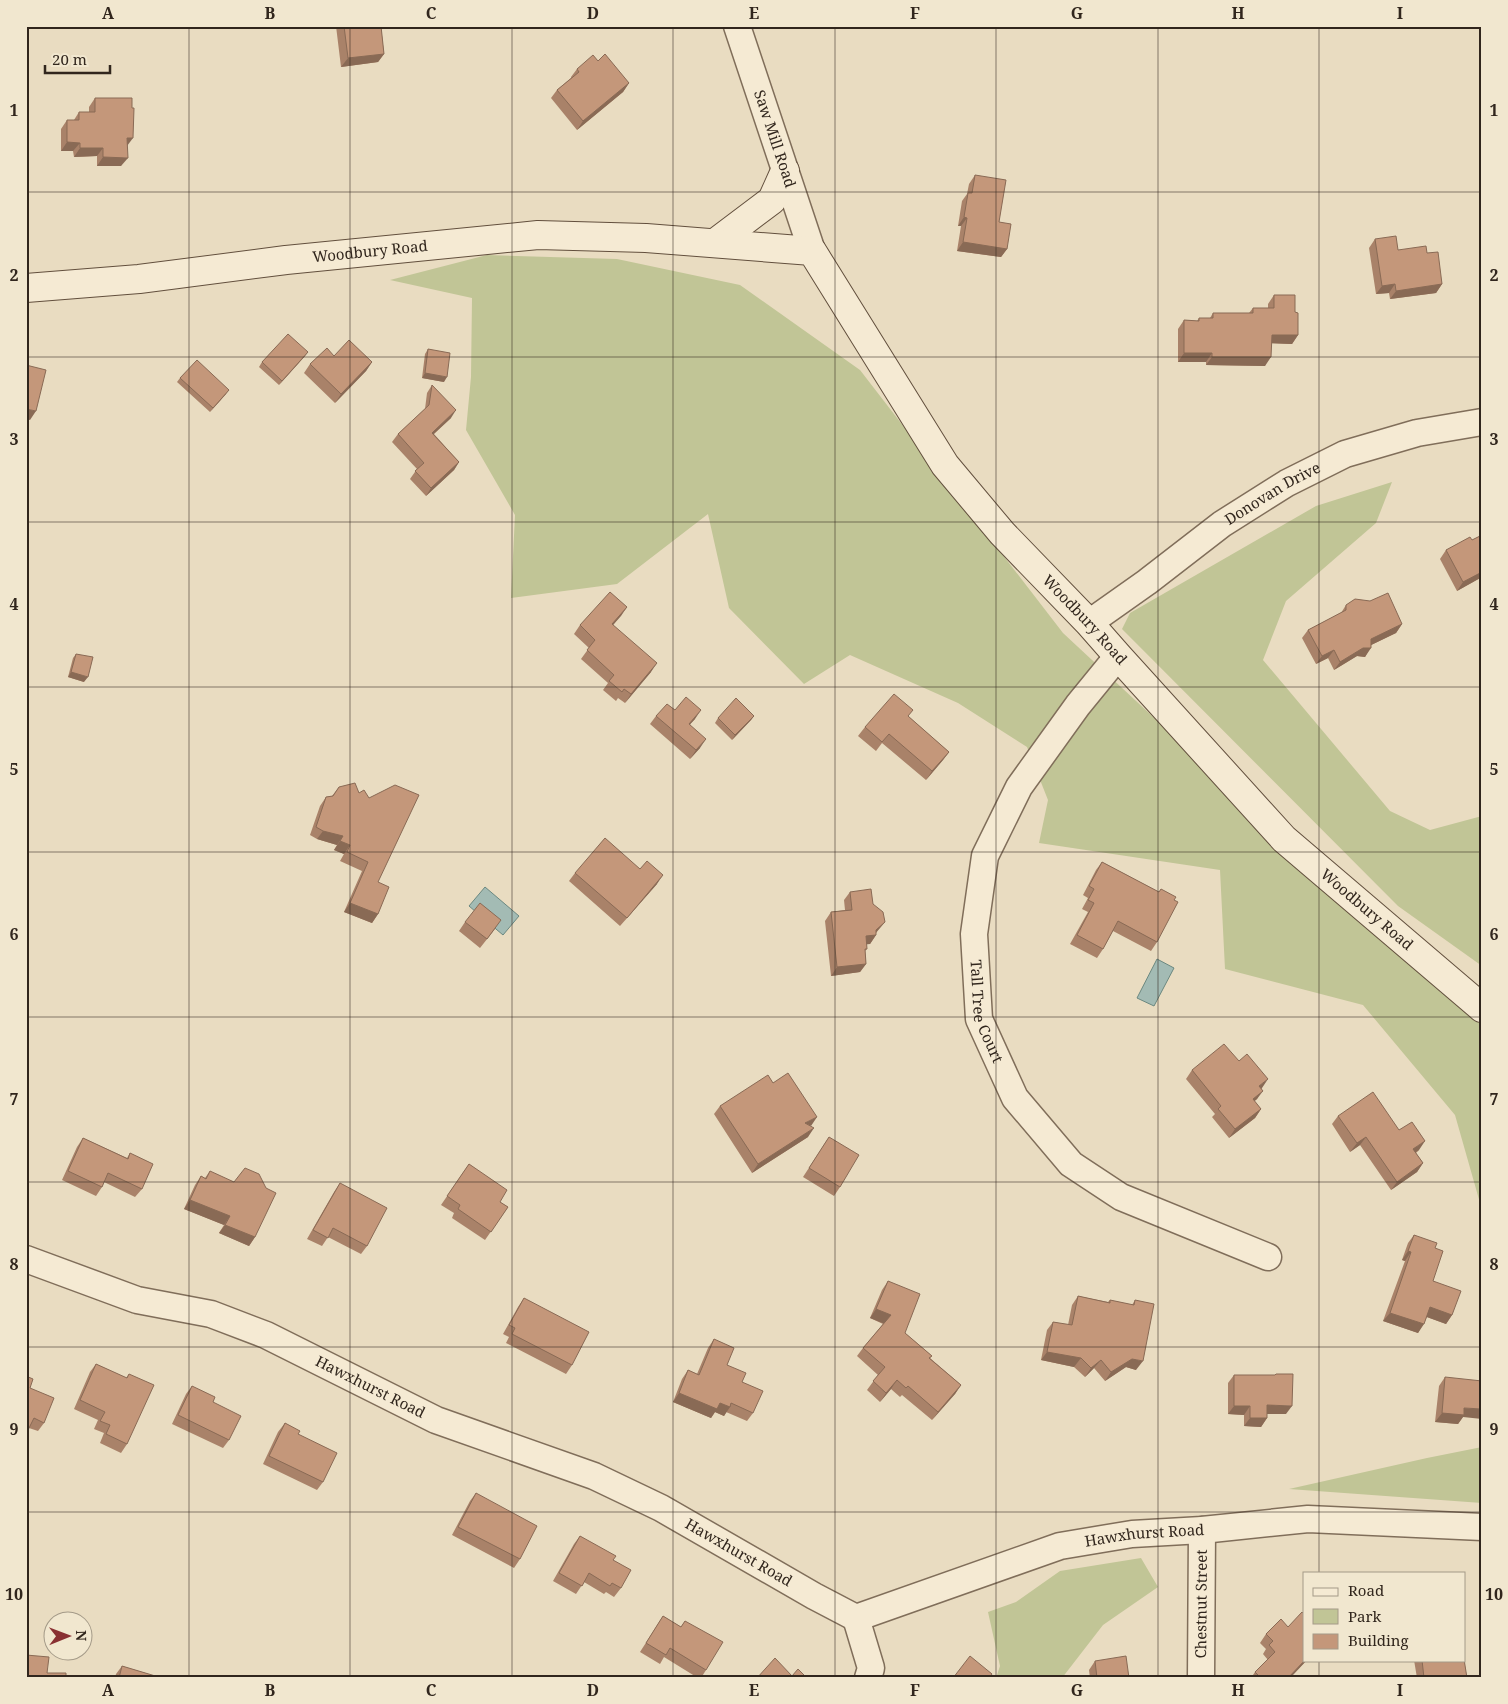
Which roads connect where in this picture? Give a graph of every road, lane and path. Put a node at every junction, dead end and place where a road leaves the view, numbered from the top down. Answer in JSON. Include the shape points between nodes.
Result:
{"nodes":[{"id":1,"x":737,"y":26,"type":"edge"},
{"id":2,"x":785,"y":171,"type":"junction"},
{"id":3,"x":715,"y":243,"type":"junction"},
{"id":4,"x":812,"y":251,"type":"junction"},
{"id":5,"x":26,"y":288,"type":"edge"},
{"id":6,"x":1482,"y":422,"type":"edge"},
{"id":7,"x":1090,"y":622,"type":"junction"},
{"id":8,"x":1118,"y":656,"type":"junction"},
{"id":9,"x":1482,"y":1008,"type":"edge"},
{"id":10,"x":1268,"y":1258,"type":"dead end"},
{"id":11,"x":26,"y":1259,"type":"edge"},
{"id":12,"x":1482,"y":1527,"type":"edge"},
{"id":13,"x":1202,"y":1530,"type":"junction"},
{"id":14,"x":856,"y":1618,"type":"junction"},
{"id":15,"x":868,"y":1678,"type":"edge"},
{"id":16,"x":1201,"y":1678,"type":"edge"}],
"edges":[{"from":1,"to":2,"type":"street","name":"Saw Mill Road"},
{"from":2,"to":3,"type":"main road","via":[[772,200]]},
{"from":2,"to":4,"type":"street","name":"Saw Mill Road"},
{"from":3,"to":4,"type":"main road","name":"Woodbury Road"},
{"from":3,"to":5,"type":"main road","name":"Woodbury Road","via":[[538,235],[286,260],[139,279]]},
{"from":4,"to":7,"type":"main road","name":"Woodbury Road","via":[[945,465],[1002,533]]},
{"from":6,"to":7,"type":"street","name":"Donovan Drive","via":[[1417,433],[1345,454],[1287,483],[1222,524]]},
{"from":7,"to":8,"type":"main road","name":"Woodbury Road"},
{"from":8,"to":9,"type":"main road","name":"Woodbury Road","via":[[1284,839]]},
{"from":8,"to":10,"type":"street","name":"Tall Tree Court","via":[[1078,705],[1019,788],[985,856],[974,934],[979,1019],[1014,1098],[1071,1164],[1121,1197]]},
{"from":11,"to":14,"type":"street","name":"Hawxhurst Road","via":[[137,1300],[210,1314],[266,1334],[436,1420],[594,1476],[661,1508]]},
{"from":12,"to":13,"type":"street","name":"Hawxhurst Road","via":[[1308,1519]]},
{"from":13,"to":14,"type":"street","name":"Hawxhurst Road","via":[[1132,1534],[1060,1546]]},
{"from":13,"to":16,"type":"street","name":"Chestnut Street"},
{"from":14,"to":15,"type":"street","via":[[871,1668]]}]}
